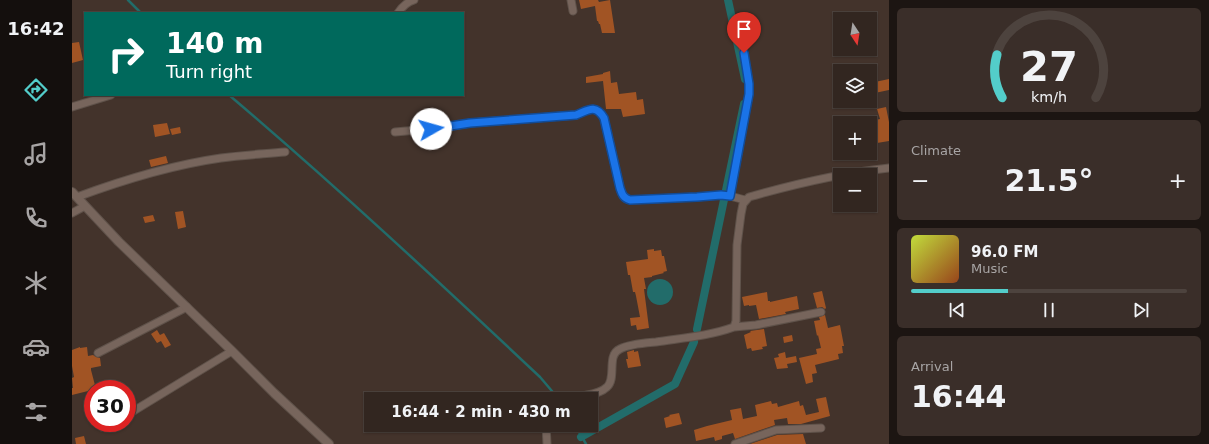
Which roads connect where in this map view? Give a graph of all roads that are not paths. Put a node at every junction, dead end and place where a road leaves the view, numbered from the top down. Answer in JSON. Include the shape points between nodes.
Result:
{"nodes":[{"id":1,"x":414,"y":0,"type":"edge"},
{"id":2,"x":571,"y":0,"type":"edge"},
{"id":3,"x":572,"y":11,"type":"dead end"},
{"id":4,"x":399,"y":12,"type":"edge"},
{"id":5,"x":742,"y":43,"type":"dead end"},
{"id":6,"x":108,"y":96,"type":"edge"},
{"id":7,"x":72,"y":107,"type":"edge"},
{"id":8,"x":395,"y":132,"type":"dead end"},
{"id":9,"x":285,"y":152,"type":"dead end"},
{"id":10,"x":889,"y":168,"type":"edge"},
{"id":11,"x":74,"y":195,"type":"edge"},
{"id":12,"x":726,"y":195,"type":"junction"},
{"id":13,"x":745,"y":200,"type":"junction"},
{"id":14,"x":85,"y":206,"type":"junction"},
{"id":15,"x":72,"y":213,"type":"edge"},
{"id":16,"x":187,"y":307,"type":"junction"},
{"id":17,"x":821,"y":312,"type":"dead end"},
{"id":18,"x":734,"y":327,"type":"junction"},
{"id":19,"x":232,"y":351,"type":"junction"},
{"id":20,"x":98,"y":353,"type":"dead end"},
{"id":21,"x":598,"y":392,"type":"edge"},
{"id":22,"x":136,"y":410,"type":"edge"},
{"id":23,"x":821,"y":428,"type":"dead end"},
{"id":24,"x":546,"y":432,"type":"edge"},
{"id":25,"x":329,"y":444,"type":"edge"},
{"id":26,"x":547,"y":444,"type":"edge"},
{"id":27,"x":734,"y":444,"type":"edge"}],
"edges":[{"from":1,"to":4,"type":"street"},
{"from":2,"to":3,"type":"street"},
{"from":5,"to":12,"type":"street","via":[[749,94]]},
{"from":6,"to":7,"type":"street"},
{"from":8,"to":12,"type":"street","via":[[576,115],[590,109],[596,110],[604,118],[620,188],[626,199]]},
{"from":9,"to":11,"type":"street","via":[[185,164]]},
{"from":10,"to":13,"type":"street","via":[[807,181]]},
{"from":11,"to":14,"type":"street"},
{"from":12,"to":13,"type":"street"},
{"from":13,"to":18,"type":"street","via":[[740,214],[737,244]]},
{"from":14,"to":15,"type":"street"},
{"from":14,"to":16,"type":"street"},
{"from":16,"to":19,"type":"street"},
{"from":16,"to":20,"type":"street"},
{"from":17,"to":18,"type":"street"},
{"from":18,"to":21,"type":"street","via":[[620,348],[613,357],[610,383]]},
{"from":19,"to":22,"type":"street"},
{"from":19,"to":25,"type":"street"},
{"from":23,"to":27,"type":"street","via":[[776,430]]},
{"from":24,"to":26,"type":"street"}]}
